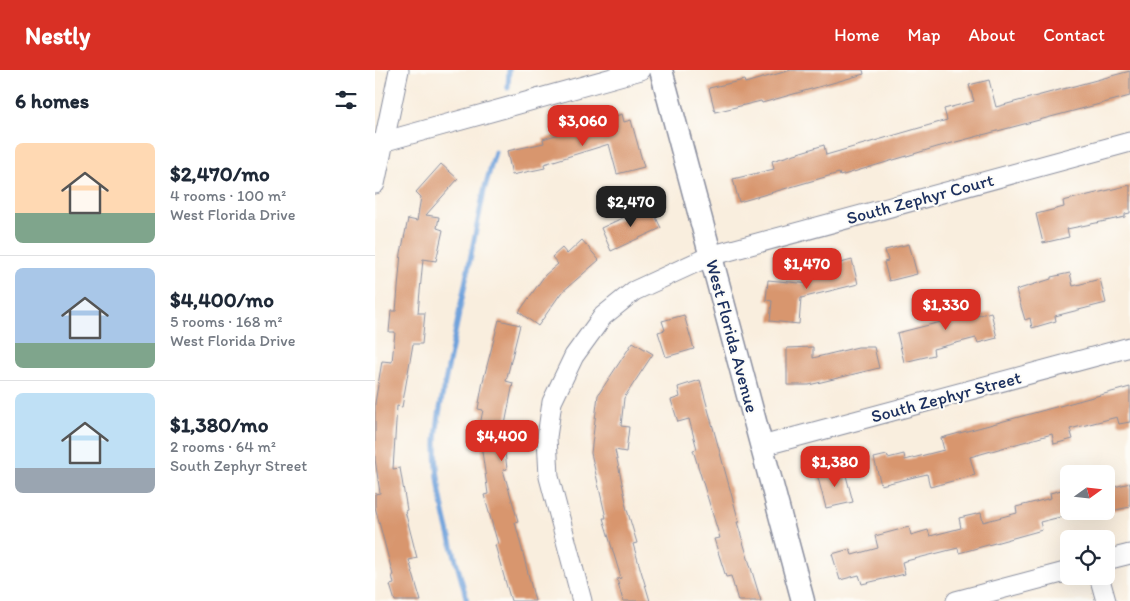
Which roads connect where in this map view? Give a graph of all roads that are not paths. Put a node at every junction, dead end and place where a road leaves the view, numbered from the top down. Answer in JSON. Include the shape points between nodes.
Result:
{"nodes":[{"id":1,"x":399,"y":70,"type":"edge"},
{"id":2,"x":641,"y":70,"type":"edge"},
{"id":3,"x":661,"y":70,"type":"edge"},
{"id":4,"x":1130,"y":142,"type":"edge"},
{"id":5,"x":379,"y":143,"type":"edge"},
{"id":6,"x":375,"y":184,"type":"edge"},
{"id":7,"x":710,"y":256,"type":"junction"},
{"id":8,"x":1130,"y":347,"type":"edge"},
{"id":9,"x":761,"y":446,"type":"junction"},
{"id":10,"x":1130,"y":554,"type":"edge"},
{"id":11,"x":1115,"y":558,"type":"edge"},
{"id":12,"x":1060,"y":572,"type":"edge"},
{"id":13,"x":1102,"y":585,"type":"edge"},
{"id":14,"x":582,"y":601,"type":"edge"},
{"id":15,"x":803,"y":601,"type":"edge"},
{"id":16,"x":956,"y":601,"type":"edge"},
{"id":17,"x":1106,"y":601,"type":"edge"}],
"edges":[{"from":1,"to":5,"type":"street"},
{"from":2,"to":5,"type":"street"},
{"from":3,"to":7,"type":"street","name":"West Florida Avenue"},
{"from":4,"to":7,"type":"street","name":"South Zephyr Court"},
{"from":5,"to":6,"type":"street"},
{"from":7,"to":9,"type":"street","name":"West Florida Avenue"},
{"from":7,"to":14,"type":"street","name":"South Zephyr Court","via":[[634,291],[603,316],[574,356],[552,402],[547,437],[549,477]]},
{"from":8,"to":9,"type":"street","name":"South Zephyr Street"},
{"from":9,"to":15,"type":"street","name":"West Florida Avenue"},
{"from":10,"to":11,"type":"street"},
{"from":12,"to":16,"type":"street"},
{"from":13,"to":17,"type":"street"}]}
